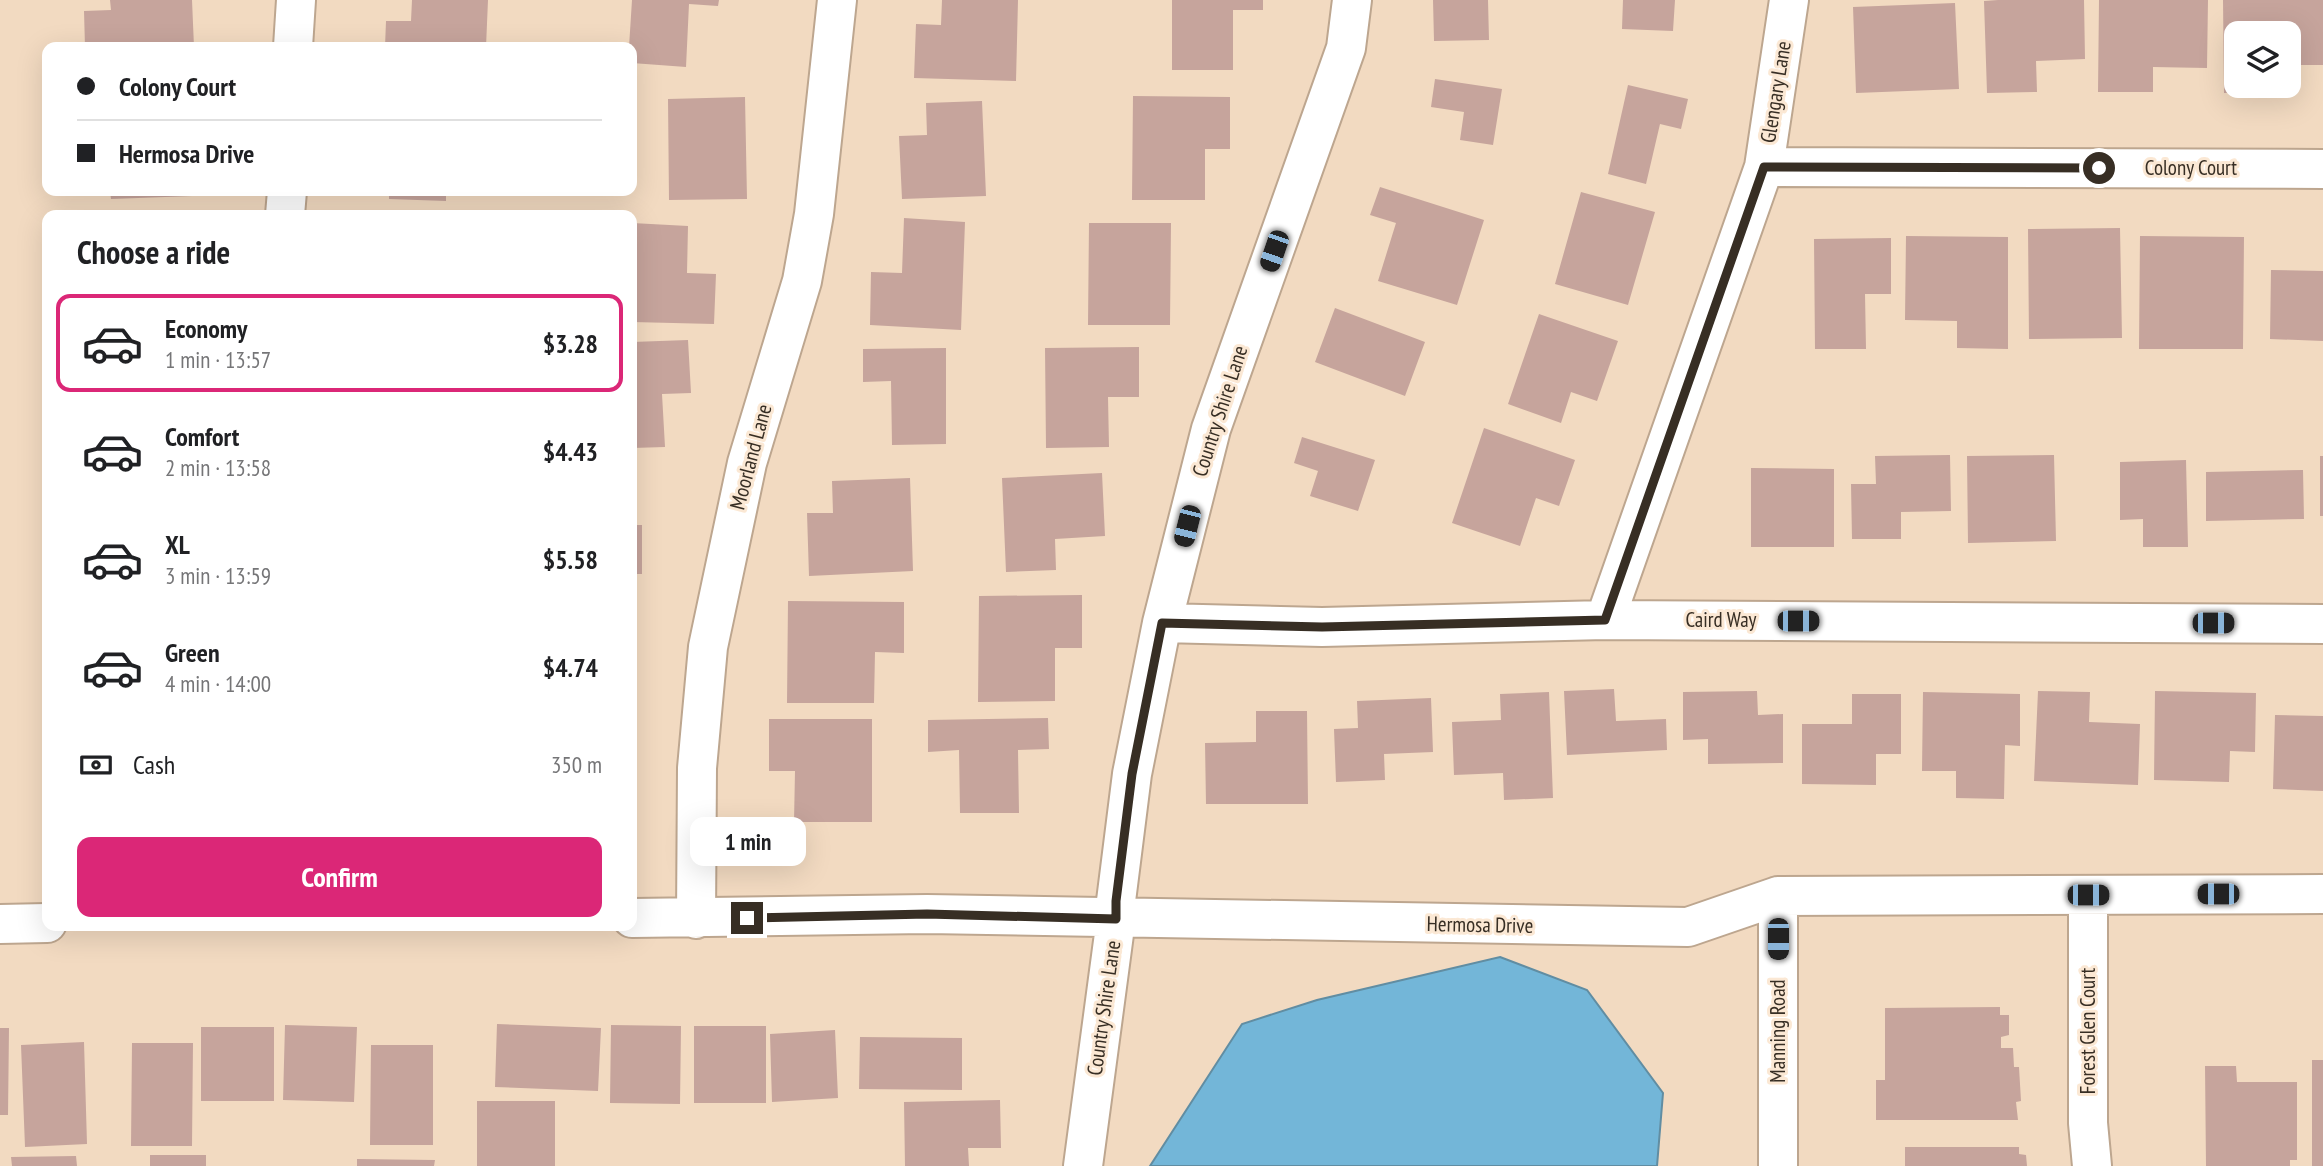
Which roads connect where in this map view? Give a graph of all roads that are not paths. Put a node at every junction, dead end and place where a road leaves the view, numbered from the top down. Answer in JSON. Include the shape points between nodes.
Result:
{"nodes":[{"id":1,"x":296,"y":0,"type":"edge"},
{"id":2,"x":837,"y":0,"type":"edge"},
{"id":3,"x":1352,"y":0,"type":"edge"},
{"id":4,"x":1790,"y":0,"type":"edge"},
{"id":5,"x":293,"y":42,"type":"edge"},
{"id":6,"x":1764,"y":167,"type":"junction"},
{"id":7,"x":2323,"y":169,"type":"edge"},
{"id":8,"x":1605,"y":620,"type":"junction"},
{"id":9,"x":1162,"y":623,"type":"junction"},
{"id":10,"x":2323,"y":624,"type":"edge"},
{"id":11,"x":2323,"y":894,"type":"edge"},
{"id":12,"x":2088,"y":895,"type":"junction"},
{"id":13,"x":1778,"y":896,"type":"junction"},
{"id":14,"x":637,"y":918,"type":"edge"},
{"id":15,"x":696,"y":919,"type":"junction"},
{"id":16,"x":1116,"y":919,"type":"junction"},
{"id":17,"x":42,"y":923,"type":"edge"},
{"id":18,"x":0,"y":924,"type":"edge"},
{"id":19,"x":1083,"y":1166,"type":"edge"},
{"id":20,"x":1778,"y":1166,"type":"edge"},
{"id":21,"x":2092,"y":1166,"type":"edge"}],
"edges":[{"from":1,"to":5,"type":"street"},
{"from":2,"to":15,"type":"street","name":"Moorland Lane","via":[[814,214],[802,281],[747,463],[708,647],[696,768]]},
{"from":3,"to":9,"type":"street","name":"Country Shire Lane","via":[[1346,48],[1211,429]]},
{"from":4,"to":6,"type":"street","name":"Glengary Lane"},
{"from":6,"to":7,"type":"street","name":"Colony Court"},
{"from":6,"to":8,"type":"street","name":"Glengary Lane"},
{"from":8,"to":9,"type":"street","name":"Caird Way","via":[[1322,627]]},
{"from":8,"to":10,"type":"street","name":"Caird Way"},
{"from":9,"to":16,"type":"street","name":"Country Shire Lane","via":[[1132,774]]},
{"from":11,"to":12,"type":"street","name":"Hermosa Drive"},
{"from":12,"to":13,"type":"street","name":"Hermosa Drive"},
{"from":12,"to":21,"type":"street","name":"Forest Glen Court"},
{"from":13,"to":16,"type":"street","name":"Hermosa Drive","via":[[1688,927]]},
{"from":13,"to":20,"type":"street","name":"Manning Road"},
{"from":14,"to":15,"type":"street","name":"Hermosa Drive"},
{"from":15,"to":16,"type":"street","name":"Hermosa Drive","via":[[927,914]]},
{"from":16,"to":19,"type":"street","name":"Country Shire Lane"},
{"from":17,"to":18,"type":"street"}]}
